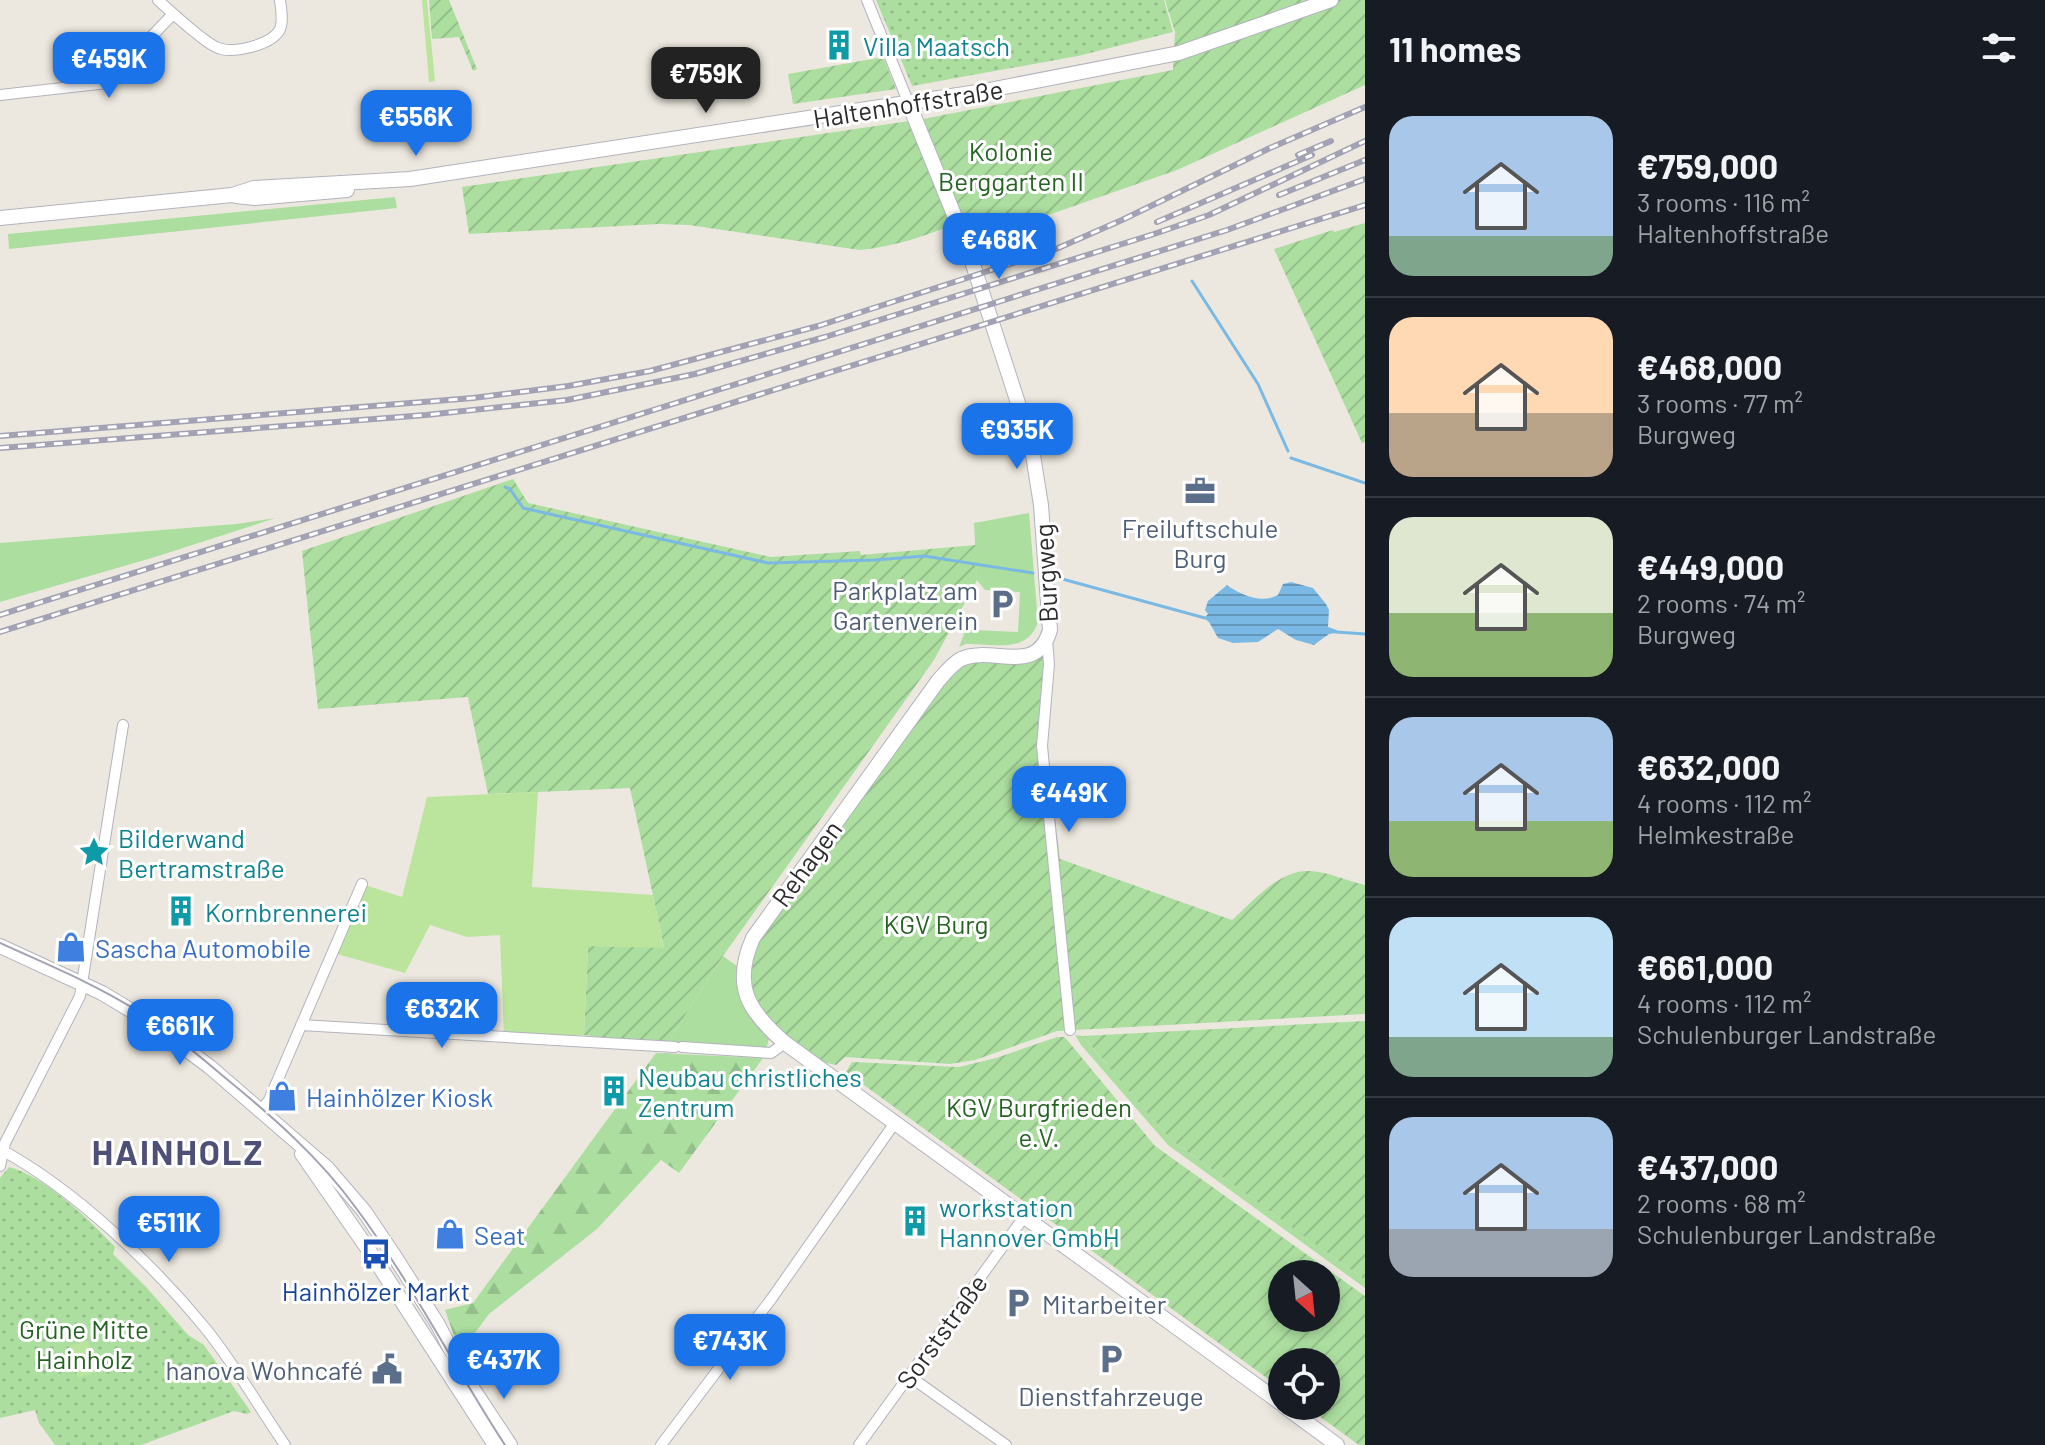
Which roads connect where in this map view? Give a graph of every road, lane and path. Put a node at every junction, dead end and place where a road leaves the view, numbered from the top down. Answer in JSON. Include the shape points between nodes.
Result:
{"nodes":[{"id":1,"x":158,"y":0,"type":"edge"},
{"id":2,"x":280,"y":0,"type":"edge"},
{"id":3,"x":867,"y":0,"type":"edge"},
{"id":4,"x":1331,"y":0,"type":"edge"},
{"id":5,"x":173,"y":14,"type":"junction"},
{"id":6,"x":0,"y":95,"type":"edge"},
{"id":7,"x":909,"y":104,"type":"junction"},
{"id":8,"x":0,"y":218,"type":"edge"},
{"id":9,"x":1047,"y":640,"type":"junction"},
{"id":10,"x":123,"y":725,"type":"dead end"},
{"id":11,"x":362,"y":884,"type":"dead end"},
{"id":12,"x":0,"y":946,"type":"edge"},
{"id":13,"x":83,"y":982,"type":"junction"},
{"id":14,"x":301,"y":1025,"type":"junction"},
{"id":15,"x":1070,"y":1030,"type":"dead end"},
{"id":16,"x":785,"y":1043,"type":"junction"},
{"id":17,"x":261,"y":1110,"type":"junction"},
{"id":18,"x":894,"y":1124,"type":"junction"},
{"id":19,"x":288,"y":1135,"type":"junction"},
{"id":20,"x":2,"y":1150,"type":"edge"},
{"id":21,"x":0,"y":1166,"type":"edge"},
{"id":22,"x":1024,"y":1217,"type":"junction"},
{"id":23,"x":909,"y":1376,"type":"junction"},
{"id":24,"x":1268,"y":1394,"type":"edge"},
{"id":25,"x":1303,"y":1420,"type":"edge"},
{"id":26,"x":285,"y":1445,"type":"edge"},
{"id":27,"x":495,"y":1445,"type":"edge"},
{"id":28,"x":510,"y":1445,"type":"edge"},
{"id":29,"x":661,"y":1445,"type":"edge"},
{"id":30,"x":859,"y":1445,"type":"edge"},
{"id":31,"x":1006,"y":1445,"type":"edge"},
{"id":32,"x":1337,"y":1445,"type":"edge"}],
"edges":[{"from":1,"to":5,"type":"street"},
{"from":2,"to":5,"type":"street","via":[[280,30],[267,40],[228,51]]},
{"from":3,"to":7,"type":"street","name":"Burgweg"},
{"from":4,"to":7,"type":"street","name":"Haltenhoffstraße","via":[[1179,53]]},
{"from":5,"to":6,"type":"street","via":[[107,83]]},
{"from":7,"to":8,"type":"street","name":"Haltenhoffstraße","via":[[382,182],[254,188],[232,195]]},
{"from":7,"to":9,"type":"street","name":"Burgweg","via":[[968,249],[1031,443],[1045,556]]},
{"from":9,"to":15,"type":"street","name":"Burgweg","via":[[1042,746]]},
{"from":9,"to":16,"type":"street","name":"Rehagen","via":[[1020,657],[979,655],[952,665],[753,938],[745,955],[747,998],[759,1019]]},
{"from":10,"to":13,"type":"street"},
{"from":11,"to":14,"type":"street"},
{"from":12,"to":13,"type":"street"},
{"from":13,"to":17,"type":"street","via":[[161,1029]]},
{"from":13,"to":20,"type":"street"},
{"from":14,"to":16,"type":"street","via":[[771,1053]]},
{"from":14,"to":17,"type":"street"},
{"from":16,"to":18,"type":"street","name":"Rehagen"},
{"from":17,"to":19,"type":"street"},
{"from":18,"to":22,"type":"street","name":"Rehagen"},
{"from":18,"to":29,"type":"street"},
{"from":19,"to":27,"type":"street"},
{"from":19,"to":28,"type":"street","via":[[327,1168],[364,1211]]},
{"from":20,"to":21,"type":"street"},
{"from":20,"to":26,"type":"street","via":[[78,1202],[180,1300],[210,1334]]},
{"from":22,"to":23,"type":"street","name":"Sorststraße"},
{"from":22,"to":24,"type":"street","name":"Rehagen"},
{"from":23,"to":30,"type":"street","name":"Sorststraße"},
{"from":23,"to":31,"type":"street"},
{"from":25,"to":32,"type":"street","name":"Rehagen"}]}
